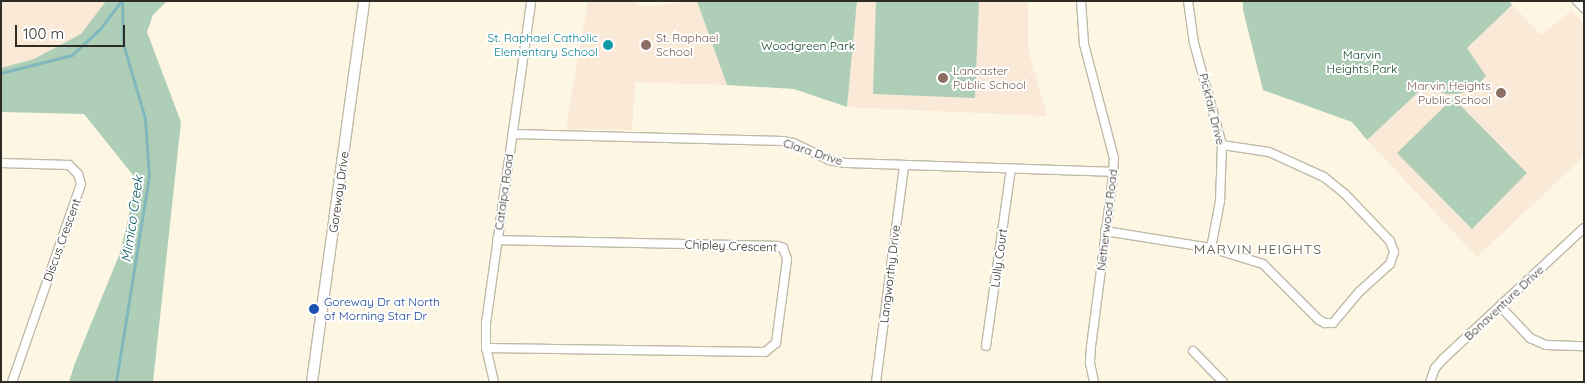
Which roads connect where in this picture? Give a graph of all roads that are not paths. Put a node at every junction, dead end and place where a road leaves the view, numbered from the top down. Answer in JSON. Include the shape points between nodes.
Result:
{"nodes":[{"id":1,"x":364,"y":1,"type":"edge"},
{"id":2,"x":531,"y":1,"type":"edge"},
{"id":3,"x":1081,"y":1,"type":"edge"},
{"id":4,"x":1188,"y":1,"type":"edge"},
{"id":5,"x":1577,"y":1,"type":"edge"},
{"id":6,"x":1584,"y":8,"type":"edge"},
{"id":7,"x":513,"y":134,"type":"junction"},
{"id":8,"x":1222,"y":145,"type":"junction"},
{"id":9,"x":1,"y":162,"type":"edge"},
{"id":10,"x":904,"y":167,"type":"junction"},
{"id":11,"x":1011,"y":169,"type":"junction"},
{"id":12,"x":1114,"y":172,"type":"junction"},
{"id":13,"x":1584,"y":228,"type":"edge"},
{"id":14,"x":1105,"y":230,"type":"junction"},
{"id":15,"x":497,"y":240,"type":"junction"},
{"id":16,"x":1211,"y":248,"type":"junction"},
{"id":17,"x":1500,"y":306,"type":"junction"},
{"id":18,"x":986,"y":346,"type":"dead end"},
{"id":19,"x":1584,"y":346,"type":"edge"},
{"id":20,"x":486,"y":348,"type":"junction"},
{"id":21,"x":1194,"y":351,"type":"dead end"},
{"id":22,"x":12,"y":382,"type":"edge"},
{"id":23,"x":312,"y":382,"type":"edge"},
{"id":24,"x":494,"y":382,"type":"edge"},
{"id":25,"x":876,"y":382,"type":"edge"},
{"id":26,"x":1094,"y":382,"type":"edge"},
{"id":27,"x":1223,"y":382,"type":"edge"},
{"id":28,"x":1430,"y":382,"type":"edge"}],
"edges":[{"from":1,"to":23,"type":"main road","name":"Goreway Drive"},
{"from":2,"to":7,"type":"street","name":"Catalpa Road"},
{"from":3,"to":12,"type":"street","name":"Netherwood Road","via":[[1084,44],[1112,144]]},
{"from":4,"to":8,"type":"street","name":"Pickfair Drive","via":[[1194,43]]},
{"from":5,"to":6,"type":"street"},
{"from":7,"to":10,"type":"street","name":"Clara Drive","via":[[783,141],[829,160]]},
{"from":7,"to":15,"type":"street","name":"Catalpa Road"},
{"from":8,"to":16,"type":"street","name":"Pickfair Drive","via":[[1220,201]]},
{"from":8,"to":16,"type":"street","via":[[1269,152],[1324,177],[1390,241],[1394,256],[1339,318],[1325,324],[1263,264]]},
{"from":9,"to":22,"type":"street","name":"Discus Crescent","via":[[69,164],[78,174],[81,184]]},
{"from":10,"to":11,"type":"street","name":"Clara Drive"},
{"from":10,"to":25,"type":"street","name":"Langworthy Drive"},
{"from":11,"to":12,"type":"street","name":"Clara Drive"},
{"from":11,"to":18,"type":"street","name":"Lully Court"},
{"from":12,"to":14,"type":"street","name":"Netherwood Road"},
{"from":13,"to":17,"type":"street","name":"Bonaventure Drive"},
{"from":14,"to":16,"type":"street"},
{"from":14,"to":26,"type":"street","name":"Netherwood Road","via":[[1091,347]]},
{"from":15,"to":20,"type":"street","name":"Catalpa Road","via":[[486,323]]},
{"from":15,"to":20,"type":"street","name":"Chipley Crescent","via":[[778,246],[783,248],[787,259],[776,343],[765,352]]},
{"from":17,"to":19,"type":"street","via":[[1530,338],[1546,345]]},
{"from":17,"to":28,"type":"street","name":"Bonaventure Drive","via":[[1439,363]]},
{"from":20,"to":24,"type":"street","name":"Catalpa Road"},
{"from":21,"to":27,"type":"street"}]}
